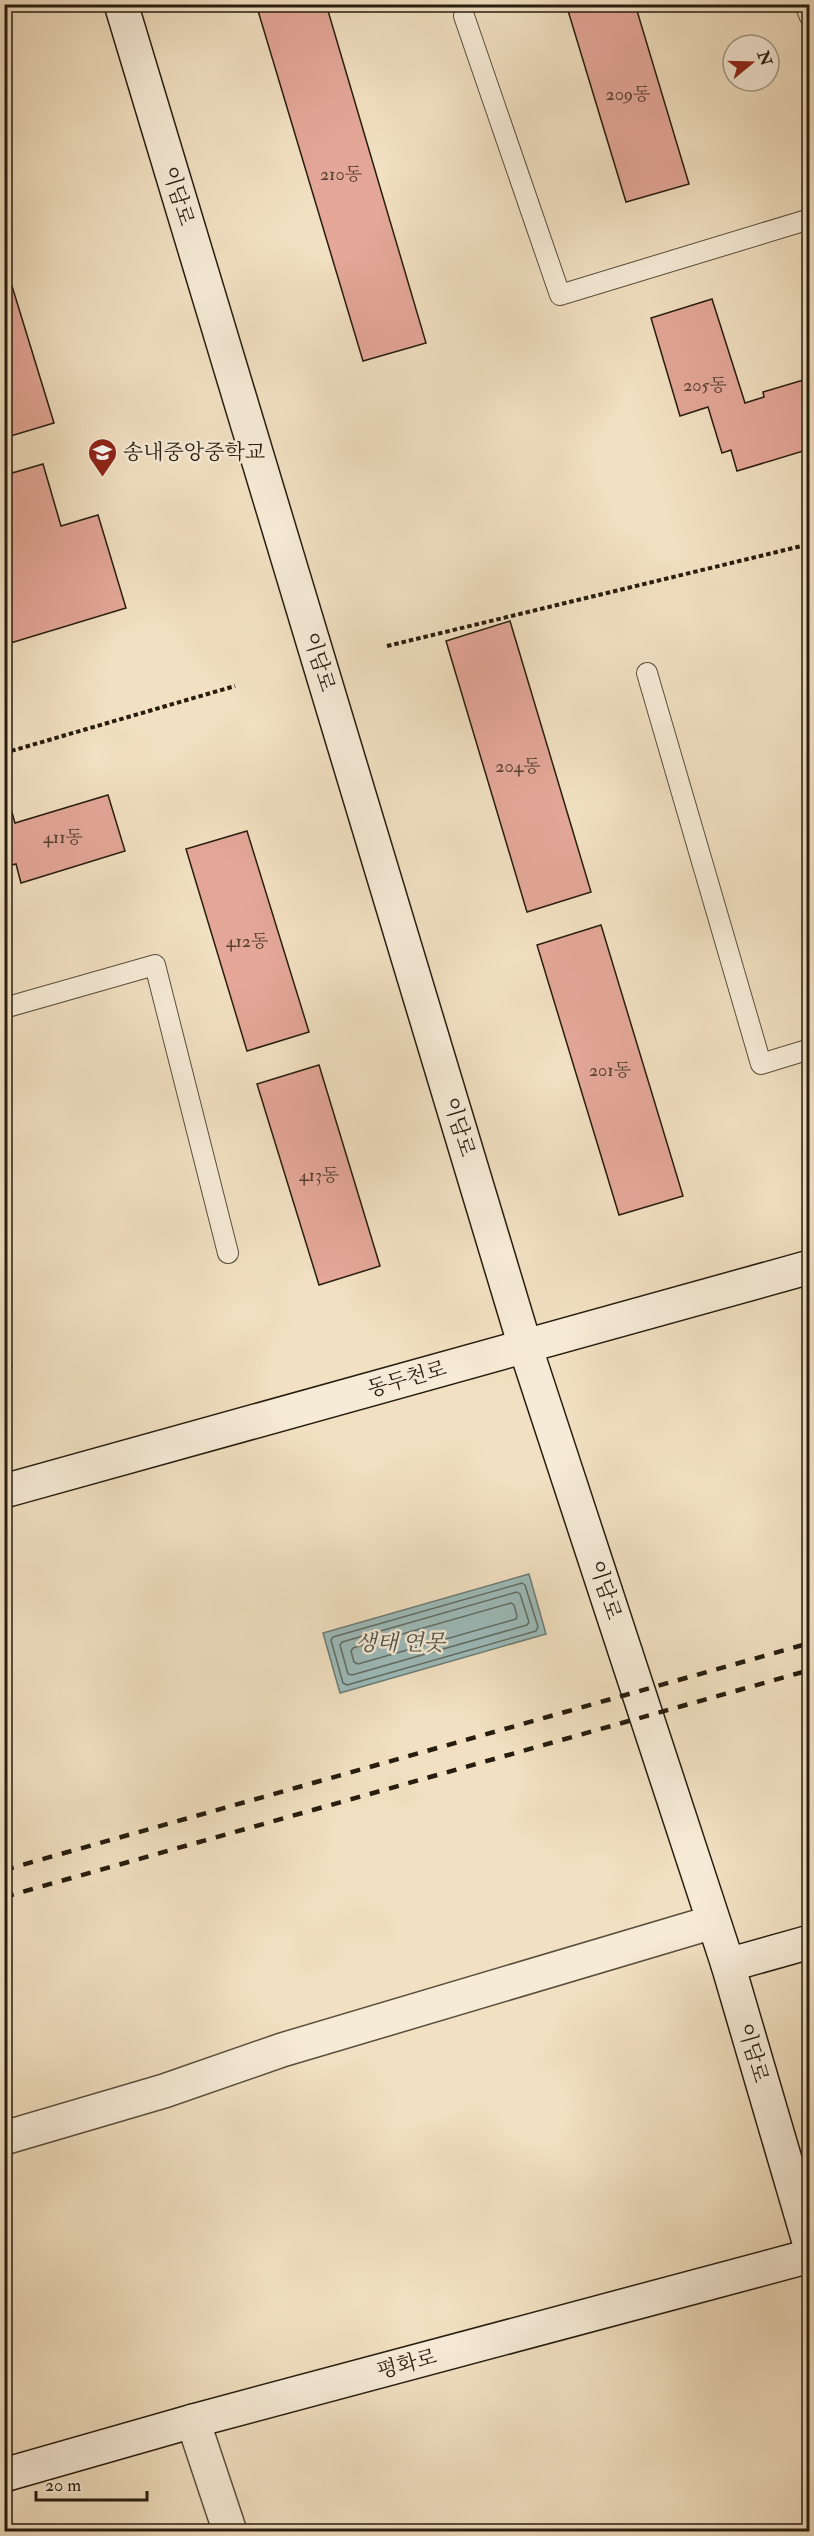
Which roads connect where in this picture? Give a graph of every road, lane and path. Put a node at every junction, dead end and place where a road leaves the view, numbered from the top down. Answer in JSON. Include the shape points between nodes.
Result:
{"nodes":[{"id":1,"x":121,"y":4,"type":"edge"},
{"id":2,"x":805,"y":4,"type":"edge"},
{"id":3,"x":464,"y":16,"type":"dead end"},
{"id":4,"x":810,"y":17,"type":"edge"},
{"id":5,"x":810,"y":219,"type":"edge"},
{"id":6,"x":810,"y":544,"type":"edge"},
{"id":7,"x":387,"y":646,"type":"dead end"},
{"id":8,"x":647,"y":673,"type":"dead end"},
{"id":9,"x":235,"y":686,"type":"dead end"},
{"id":10,"x":4,"y":753,"type":"edge"},
{"id":11,"x":4,"y":1008,"type":"edge"},
{"id":12,"x":810,"y":1049,"type":"edge"},
{"id":13,"x":228,"y":1253,"type":"dead end"},
{"id":14,"x":810,"y":1267,"type":"edge"},
{"id":15,"x":525,"y":1346,"type":"junction"},
{"id":16,"x":4,"y":1491,"type":"edge"},
{"id":17,"x":713,"y":1922,"type":"junction"},
{"id":18,"x":810,"y":1942,"type":"edge"},
{"id":19,"x":728,"y":1965,"type":"junction"},
{"id":20,"x":4,"y":2139,"type":"edge"},
{"id":21,"x":810,"y":2245,"type":"edge"},
{"id":22,"x":810,"y":2256,"type":"edge"},
{"id":23,"x":193,"y":2421,"type":"junction"},
{"id":24,"x":4,"y":2475,"type":"edge"},
{"id":25,"x":230,"y":2532,"type":"edge"}],
"edges":[{"from":1,"to":15,"type":"street","name":"이담로"},
{"from":2,"to":4,"type":"lane"},
{"from":3,"to":5,"type":"lane","via":[[560,295]]},
{"from":6,"to":7,"type":"path"},
{"from":8,"to":12,"type":"lane","via":[[761,1064]]},
{"from":9,"to":10,"type":"path"},
{"from":11,"to":13,"type":"lane","via":[[154,965]]},
{"from":14,"to":15,"type":"street","name":"동두천로"},
{"from":15,"to":16,"type":"street","name":"동두천로"},
{"from":15,"to":17,"type":"street","name":"이담로"},
{"from":17,"to":19,"type":"street","name":"이담로"},
{"from":17,"to":20,"type":"street","via":[[282,2050],[164,2091]]},
{"from":18,"to":19,"type":"street"},
{"from":19,"to":21,"type":"street","name":"이담로"},
{"from":22,"to":23,"type":"street","name":"평화로"},
{"from":23,"to":24,"type":"street","name":"평화로"},
{"from":23,"to":25,"type":"street"}]}
